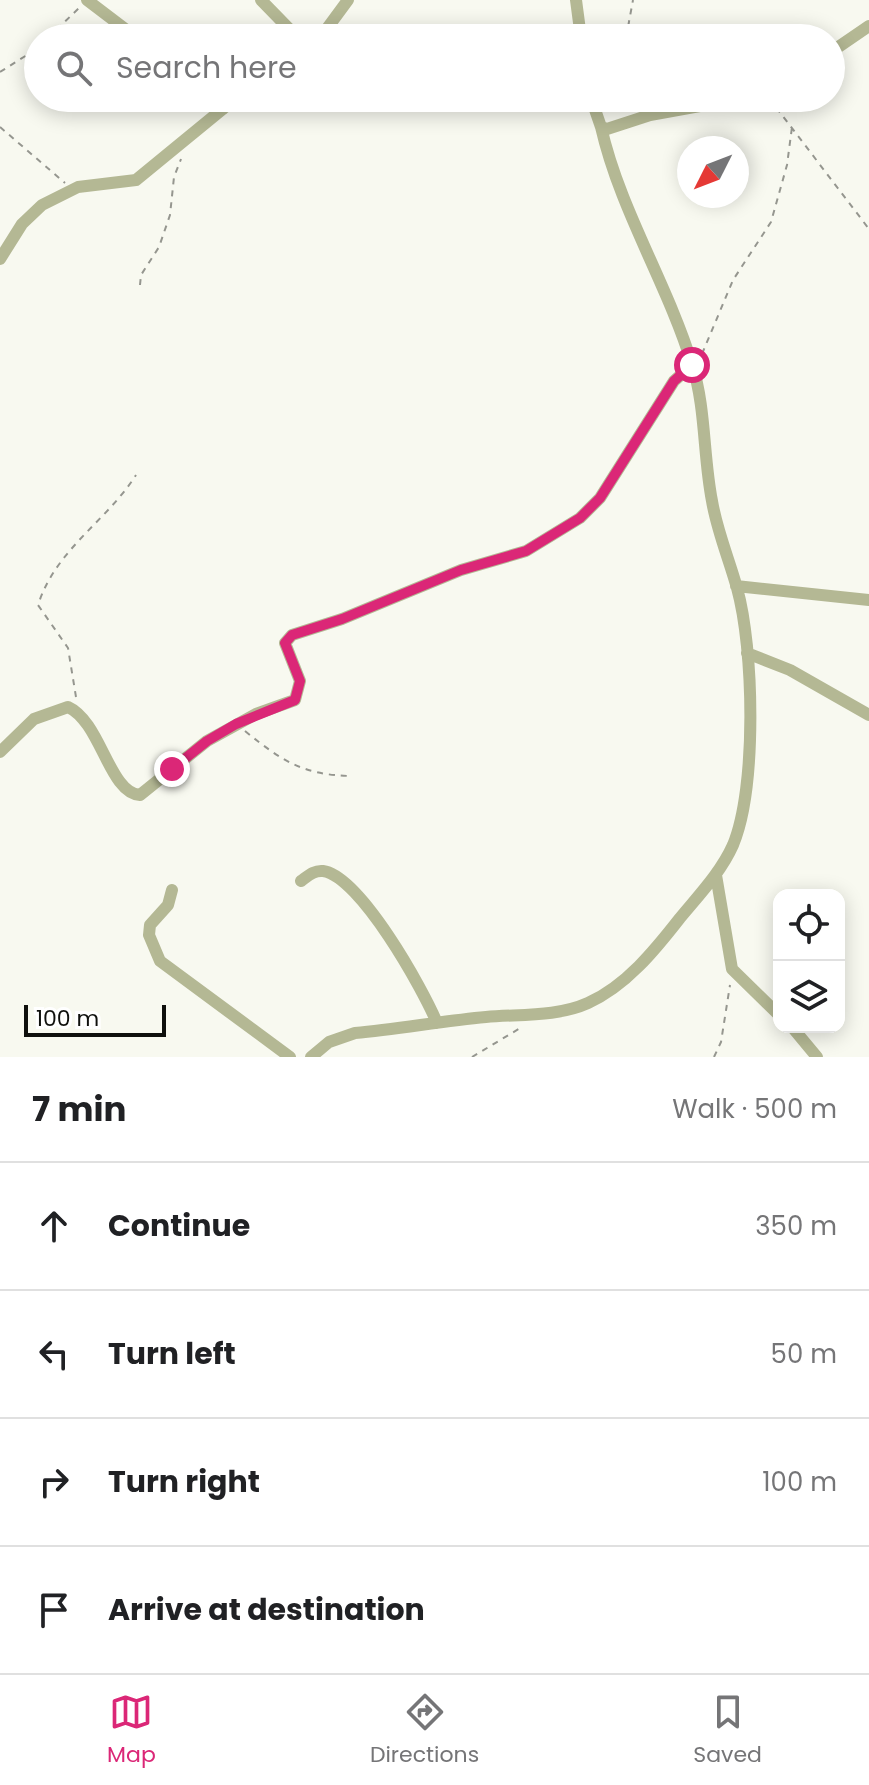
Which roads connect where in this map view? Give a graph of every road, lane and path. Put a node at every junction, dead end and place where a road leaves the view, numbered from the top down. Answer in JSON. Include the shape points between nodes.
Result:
{"nodes":[{"id":1,"x":87,"y":0,"type":"edge"},
{"id":2,"x":261,"y":0,"type":"edge"},
{"id":3,"x":348,"y":0,"type":"edge"},
{"id":4,"x":576,"y":0,"type":"edge"},
{"id":5,"x":633,"y":0,"type":"edge"},
{"id":6,"x":62,"y":24,"type":"edge"},
{"id":7,"x":119,"y":24,"type":"edge"},
{"id":8,"x":284,"y":24,"type":"edge"},
{"id":9,"x":330,"y":24,"type":"edge"},
{"id":10,"x":579,"y":24,"type":"edge"},
{"id":11,"x":629,"y":24,"type":"edge"},
{"id":12,"x":869,"y":26,"type":"edge"},
{"id":13,"x":845,"y":42,"type":"edge"},
{"id":14,"x":24,"y":57,"type":"edge"},
{"id":15,"x":0,"y":72,"type":"edge"},
{"id":16,"x":220,"y":112,"type":"edge"},
{"id":17,"x":596,"y":112,"type":"edge"},
{"id":18,"x":667,"y":112,"type":"edge"},
{"id":19,"x":780,"y":112,"type":"edge"},
{"id":20,"x":0,"y":127,"type":"edge"},
{"id":21,"x":601,"y":127,"type":"junction"},
{"id":22,"x":792,"y":127,"type":"junction"},
{"id":23,"x":181,"y":146,"type":"junction"},
{"id":24,"x":72,"y":189,"type":"junction"},
{"id":25,"x":869,"y":229,"type":"edge"},
{"id":26,"x":0,"y":259,"type":"edge"},
{"id":27,"x":140,"y":285,"type":"dead end"},
{"id":28,"x":692,"y":365,"type":"junction"},
{"id":29,"x":136,"y":475,"type":"dead end"},
{"id":30,"x":736,"y":586,"type":"junction"},
{"id":31,"x":869,"y":600,"type":"edge"},
{"id":32,"x":747,"y":653,"type":"junction"},
{"id":33,"x":75,"y":710,"type":"junction"},
{"id":34,"x":869,"y":715,"type":"edge"},
{"id":35,"x":236,"y":724,"type":"junction"},
{"id":36,"x":0,"y":752,"type":"edge"},
{"id":37,"x":351,"y":776,"type":"dead end"},
{"id":38,"x":716,"y":875,"type":"junction"},
{"id":39,"x":301,"y":881,"type":"dead end"},
{"id":40,"x":172,"y":890,"type":"dead end"},
{"id":41,"x":732,"y":969,"type":"junction"},
{"id":42,"x":773,"y":1009,"type":"edge"},
{"id":43,"x":545,"y":1013,"type":"junction"},
{"id":44,"x":437,"y":1023,"type":"junction"},
{"id":45,"x":797,"y":1033,"type":"edge"},
{"id":46,"x":290,"y":1057,"type":"edge"},
{"id":47,"x":311,"y":1057,"type":"edge"},
{"id":48,"x":472,"y":1057,"type":"edge"},
{"id":49,"x":714,"y":1057,"type":"edge"},
{"id":50,"x":817,"y":1057,"type":"edge"}],
"edges":[{"from":1,"to":6,"type":"path"},
{"from":1,"to":7,"type":"street"},
{"from":2,"to":8,"type":"street"},
{"from":3,"to":9,"type":"street"},
{"from":4,"to":10,"type":"street"},
{"from":5,"to":11,"type":"path"},
{"from":12,"to":13,"type":"street"},
{"from":14,"to":15,"type":"path"},
{"from":16,"to":23,"type":"street"},
{"from":17,"to":21,"type":"street"},
{"from":18,"to":21,"type":"street","via":[[613,129]]},
{"from":19,"to":22,"type":"path"},
{"from":20,"to":24,"type":"path"},
{"from":21,"to":28,"type":"street","via":[[632,222]]},
{"from":22,"to":25,"type":"path"},
{"from":22,"to":28,"type":"path","via":[[771,222],[733,280],[711,338]]},
{"from":23,"to":24,"type":"street","via":[[136,180]]},
{"from":23,"to":27,"type":"path","via":[[170,215]]},
{"from":24,"to":26,"type":"street","via":[[30,215]]},
{"from":28,"to":30,"type":"street","via":[[712,502]]},
{"from":28,"to":35,"type":"street","via":[[674,381],[600,498],[580,518],[526,551],[461,570],[292,635],[285,643],[298,673],[299,694],[286,705]]},
{"from":29,"to":33,"type":"path","via":[[117,503],[61,558],[38,605],[68,648]]},
{"from":30,"to":31,"type":"street"},
{"from":30,"to":32,"type":"street"},
{"from":32,"to":34,"type":"street","via":[[790,670]]},
{"from":32,"to":38,"type":"street","via":[[744,803],[734,843]]},
{"from":33,"to":35,"type":"street","via":[[93,730],[117,779],[135,795]]},
{"from":33,"to":36,"type":"street","via":[[59,708],[34,719]]},
{"from":35,"to":37,"type":"path","via":[[290,765],[320,775]]},
{"from":38,"to":41,"type":"street"},
{"from":38,"to":43,"type":"street","via":[[618,985],[588,1003]]},
{"from":39,"to":44,"type":"street","via":[[323,871],[349,887],[400,952]]},
{"from":40,"to":46,"type":"street","via":[[168,905],[150,925],[160,961]]},
{"from":41,"to":42,"type":"street"},
{"from":41,"to":49,"type":"path"},
{"from":43,"to":44,"type":"street"},
{"from":43,"to":48,"type":"path"},
{"from":44,"to":47,"type":"street","via":[[340,1037]]},
{"from":45,"to":50,"type":"street"}]}
